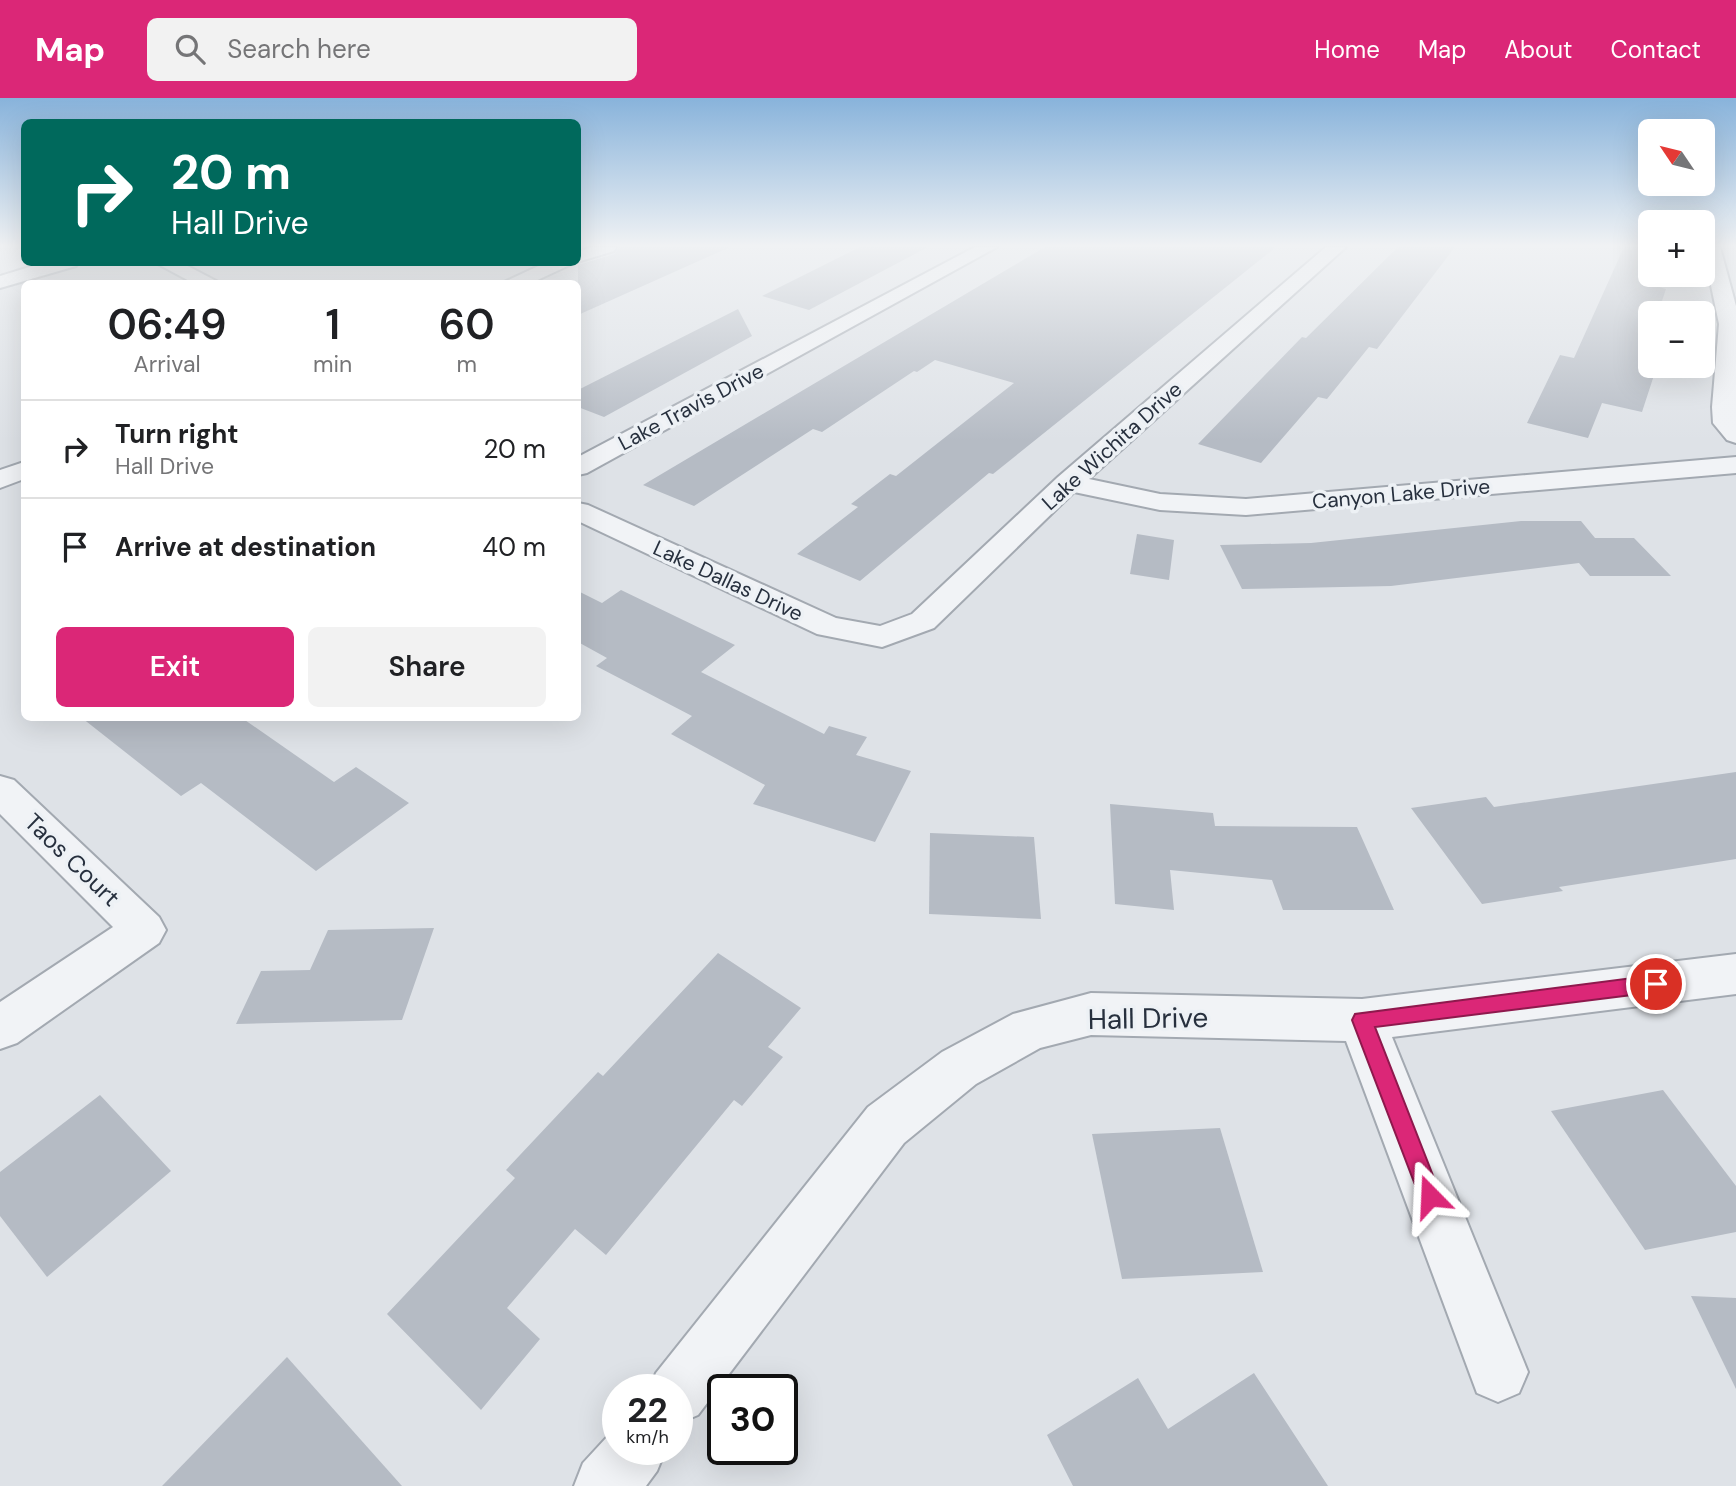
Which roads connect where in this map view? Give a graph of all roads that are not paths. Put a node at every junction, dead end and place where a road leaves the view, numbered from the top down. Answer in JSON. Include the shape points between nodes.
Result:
{"nodes":[{"id":1,"x":867,"y":312,"type":"edge"},
{"id":2,"x":1263,"y":312,"type":"edge"},
{"id":3,"x":1727,"y":312,"type":"edge"},
{"id":4,"x":1736,"y":435,"type":"edge"},
{"id":5,"x":581,"y":465,"type":"edge"},
{"id":6,"x":1736,"y":465,"type":"edge"},
{"id":7,"x":21,"y":471,"type":"edge"},
{"id":8,"x":0,"y":480,"type":"edge"},
{"id":9,"x":1068,"y":483,"type":"junction"},
{"id":10,"x":581,"y":512,"type":"edge"},
{"id":11,"x":882,"y":637,"type":"joint"},
{"id":12,"x":0,"y":790,"type":"edge"},
{"id":13,"x":1736,"y":974,"type":"edge"},
{"id":14,"x":1362,"y":1020,"type":"junction"},
{"id":15,"x":0,"y":1028,"type":"edge"},
{"id":16,"x":1498,"y":1371,"type":"dead end"},
{"id":17,"x":693,"y":1374,"type":"edge"},
{"id":18,"x":622,"y":1465,"type":"edge"},
{"id":19,"x":606,"y":1486,"type":"edge"}],
"edges":[{"from":1,"to":5,"type":"street","name":"Lake Travis Drive"},
{"from":2,"to":9,"type":"street","name":"Lake Wichita Drive"},
{"from":3,"to":4,"type":"street","via":[[1724,407],[1726,423]]},
{"from":6,"to":9,"type":"street","name":"Canyon Lake Drive","via":[[1247,507],[1160,502]]},
{"from":7,"to":8,"type":"street"},
{"from":9,"to":11,"type":"street","name":"Lake Wichita Drive","via":[[923,621]]},
{"from":10,"to":11,"type":"street","name":"Lake Dallas Drive","via":[[828,627]]},
{"from":12,"to":15,"type":"street","name":"Taos Court","via":[[144,930]]},
{"from":13,"to":14,"type":"street","name":"Hall Drive"},
{"from":14,"to":16,"type":"street"},
{"from":14,"to":17,"type":"street","name":"Hall Drive","via":[[1091,1014],[1030,1029],[959,1068],[886,1125]]},
{"from":18,"to":19,"type":"street"}]}
